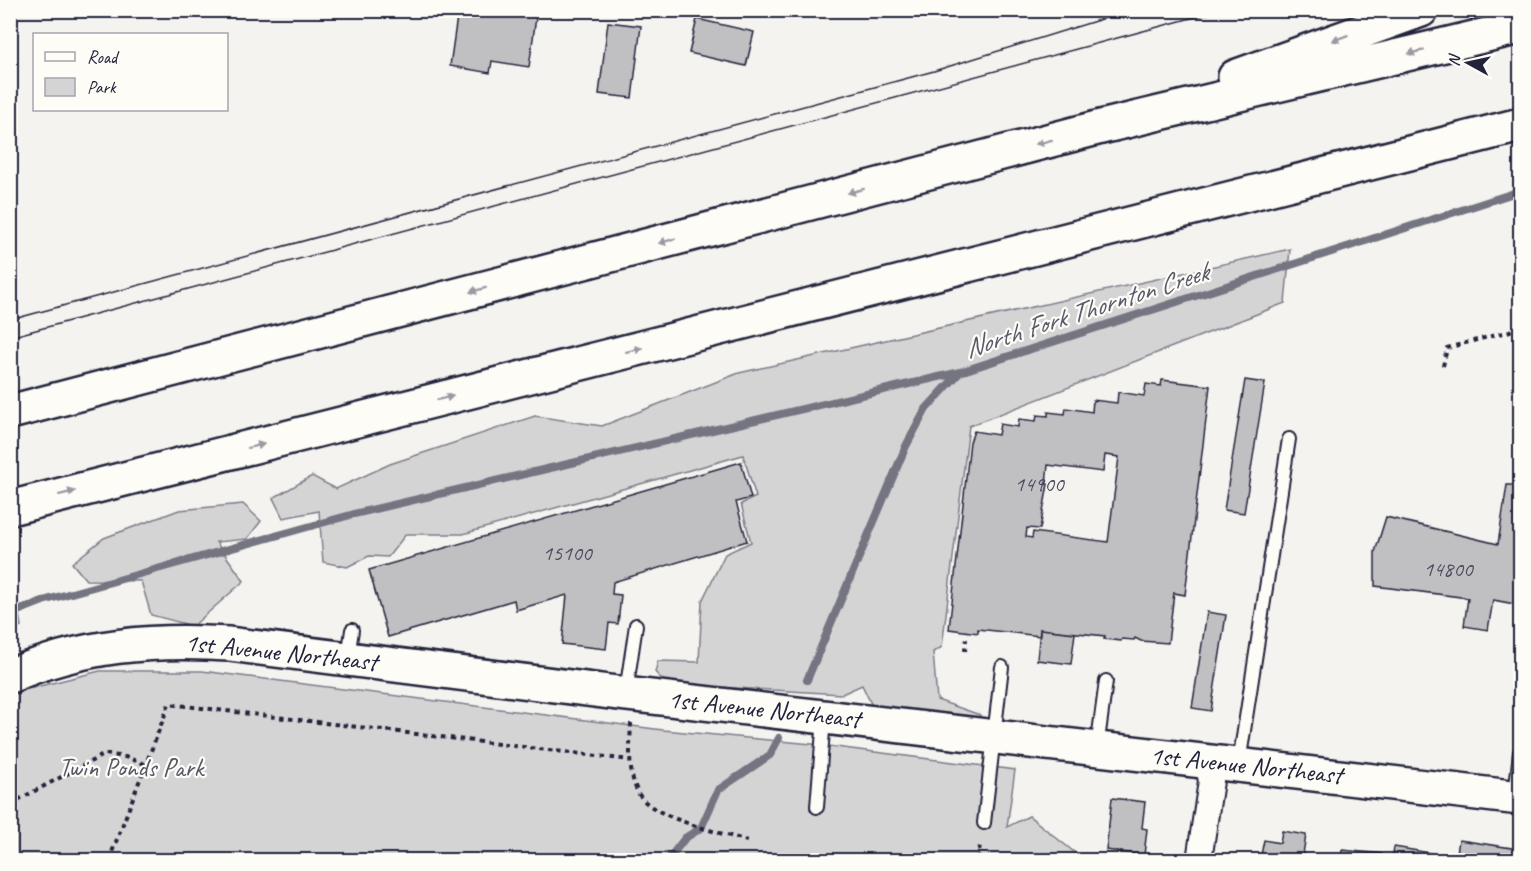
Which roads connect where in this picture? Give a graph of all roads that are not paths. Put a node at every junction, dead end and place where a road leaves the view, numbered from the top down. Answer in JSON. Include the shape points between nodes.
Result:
{"nodes":[{"id":1,"x":1421,"y":10,"type":"edge"},
{"id":2,"x":1518,"y":28,"type":"edge"},
{"id":3,"x":1521,"y":125,"type":"edge"},
{"id":4,"x":1101,"y":127,"type":"junction"},
{"id":5,"x":1521,"y":147,"type":"edge"},
{"id":6,"x":1355,"y":167,"type":"junction"},
{"id":7,"x":10,"y":412,"type":"edge"},
{"id":8,"x":1289,"y":439,"type":"dead end"},
{"id":9,"x":10,"y":508,"type":"edge"},
{"id":10,"x":636,"y":625,"type":"dead end"},
{"id":11,"x":1002,"y":668,"type":"dead end"},
{"id":12,"x":10,"y":676,"type":"edge"},
{"id":13,"x":1106,"y":681,"type":"dead end"},
{"id":14,"x":629,"y":707,"type":"junction"},
{"id":15,"x":824,"y":715,"type":"junction"},
{"id":16,"x":994,"y":736,"type":"junction"},
{"id":17,"x":1096,"y":748,"type":"junction"},
{"id":18,"x":1521,"y":752,"type":"edge"},
{"id":19,"x":1207,"y":761,"type":"junction"},
{"id":20,"x":1239,"y":765,"type":"junction"},
{"id":21,"x":1518,"y":798,"type":"edge"},
{"id":22,"x":817,"y":807,"type":"dead end"},
{"id":23,"x":984,"y":823,"type":"dead end"},
{"id":24,"x":1199,"y":861,"type":"edge"}],
"edges":[{"from":1,"to":4,"type":"main road","one_way":true},
{"from":2,"to":4,"type":"main road","one_way":true},
{"from":3,"to":6,"type":"main road"},
{"from":4,"to":7,"type":"main road","one_way":true},
{"from":5,"to":6,"type":"main road"},
{"from":9,"to":6,"type":"main road","one_way":true},
{"from":8,"to":20,"type":"lane"},
{"from":10,"to":14,"type":"lane"},
{"from":11,"to":16,"type":"lane"},
{"from":12,"to":14,"type":"main road","name":"1st Avenue Northeast","via":[[61,658],[134,643],[179,640],[350,644]]},
{"from":13,"to":17,"type":"lane"},
{"from":14,"to":15,"type":"main road","name":"1st Avenue Northeast"},
{"from":15,"to":16,"type":"main road","name":"1st Avenue Northeast"},
{"from":15,"to":22,"type":"lane"},
{"from":16,"to":17,"type":"main road","name":"1st Avenue Northeast"},
{"from":16,"to":23,"type":"lane"},
{"from":17,"to":19,"type":"main road","name":"1st Avenue Northeast"},
{"from":18,"to":21,"type":"lane"},
{"from":19,"to":20,"type":"main road","name":"1st Avenue Northeast"},
{"from":19,"to":24,"type":"street","via":[[1211,781]]},
{"from":20,"to":21,"type":"main road","name":"1st Avenue Northeast"}]}
